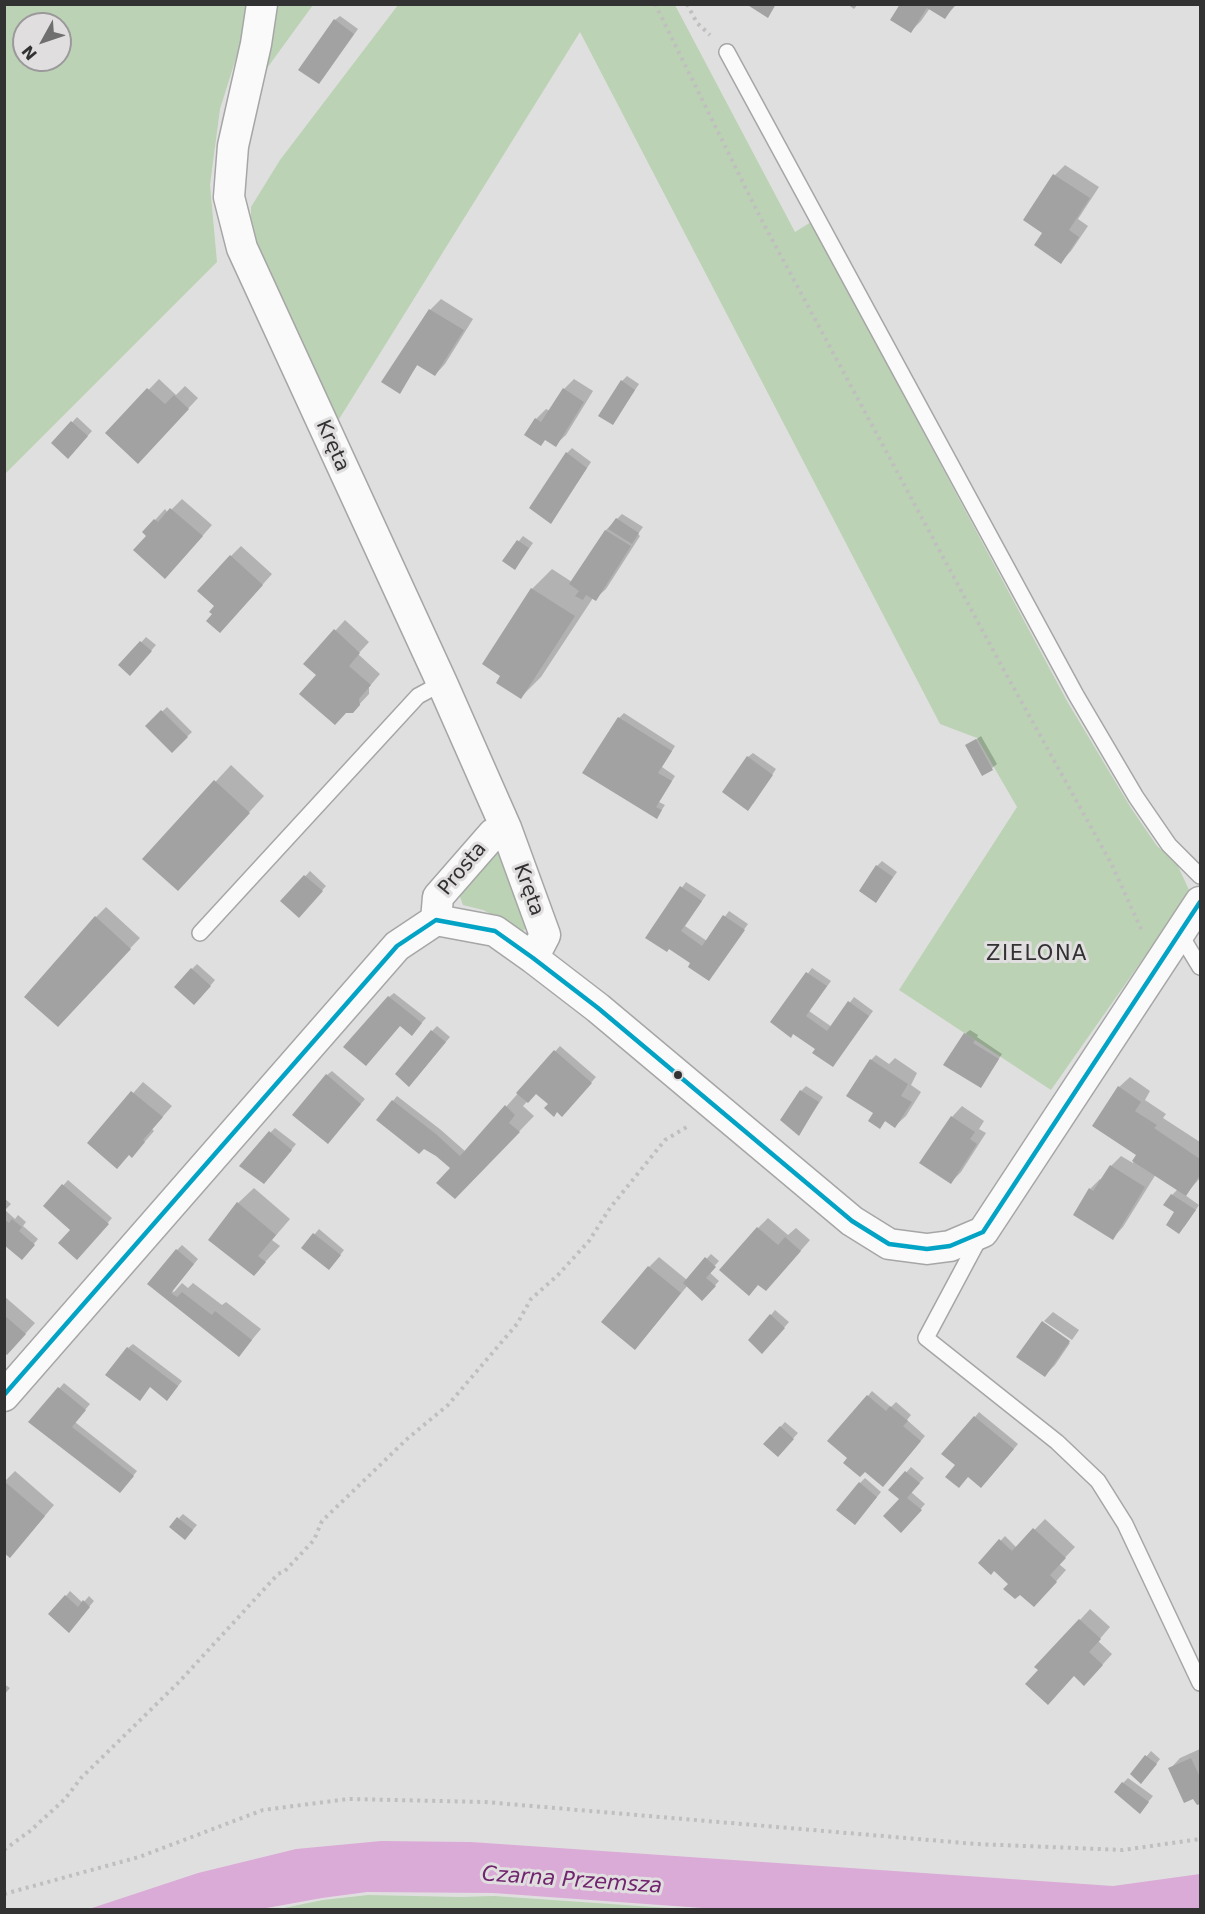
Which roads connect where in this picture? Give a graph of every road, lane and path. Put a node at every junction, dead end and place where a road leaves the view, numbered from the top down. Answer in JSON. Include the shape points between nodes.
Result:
{"nodes":[{"id":1,"x":262,"y":4,"type":"edge"},
{"id":2,"x":655,"y":4,"type":"edge"},
{"id":3,"x":687,"y":4,"type":"edge"},
{"id":4,"x":727,"y":52,"type":"joint"},
{"id":5,"x":442,"y":683,"type":"junction"},
{"id":6,"x":506,"y":828,"type":"junction"},
{"id":7,"x":1200,"y":876,"type":"edge"},
{"id":8,"x":1200,"y":902,"type":"edge"},
{"id":9,"x":436,"y":920,"type":"junction"},
{"id":10,"x":200,"y":933,"type":"dead end"},
{"id":11,"x":1180,"y":934,"type":"junction"},
{"id":12,"x":1147,"y":942,"type":"dead end"},
{"id":13,"x":533,"y":958,"type":"junction"},
{"id":14,"x":1200,"y":967,"type":"edge"},
{"id":15,"x":711,"y":1102,"type":"junction"},
{"id":16,"x":982,"y":1232,"type":"junction"},
{"id":17,"x":4,"y":1396,"type":"edge"},
{"id":18,"x":1200,"y":1683,"type":"edge"},
{"id":19,"x":1200,"y":1839,"type":"edge"},
{"id":20,"x":4,"y":1850,"type":"edge"},
{"id":21,"x":4,"y":1894,"type":"edge"}],
"edges":[{"from":1,"to":5,"type":"street","name":"Kręta","via":[[233,146],[229,197],[242,248]]},
{"from":2,"to":12,"type":"path","via":[[760,218],[1112,865]]},
{"from":3,"to":4,"type":"path","via":[[698,23]]},
{"from":4,"to":7,"type":"lane","via":[[1076,695],[1149,816],[1169,845]]},
{"from":5,"to":6,"type":"street","name":"Kręta"},
{"from":5,"to":10,"type":"lane","via":[[418,696]]},
{"from":6,"to":9,"type":"street","name":"Prosta","via":[[493,834],[438,897]]},
{"from":6,"to":13,"type":"street","name":"Kręta","via":[[545,935]]},
{"from":8,"to":11,"type":"street"},
{"from":9,"to":13,"type":"street","name":"Prosta","via":[[495,931]]},
{"from":9,"to":17,"type":"street","name":"Prosta","via":[[398,946]]},
{"from":11,"to":14,"type":"lane"},
{"from":11,"to":16,"type":"street"},
{"from":13,"to":15,"type":"street"},
{"from":15,"to":16,"type":"street","via":[[852,1221],[889,1244],[927,1250],[951,1246]]},
{"from":15,"to":20,"type":"path","via":[[690,1125],[665,1140],[610,1208],[589,1241],[531,1299],[517,1324],[448,1405],[322,1521],[314,1540],[179,1682],[64,1799]]},
{"from":16,"to":18,"type":"lane","via":[[926,1338],[1057,1442],[1098,1481],[1125,1524]]},
{"from":19,"to":21,"type":"path","via":[[1123,1850],[976,1844],[485,1802],[348,1799],[263,1810],[139,1857]]}]}
